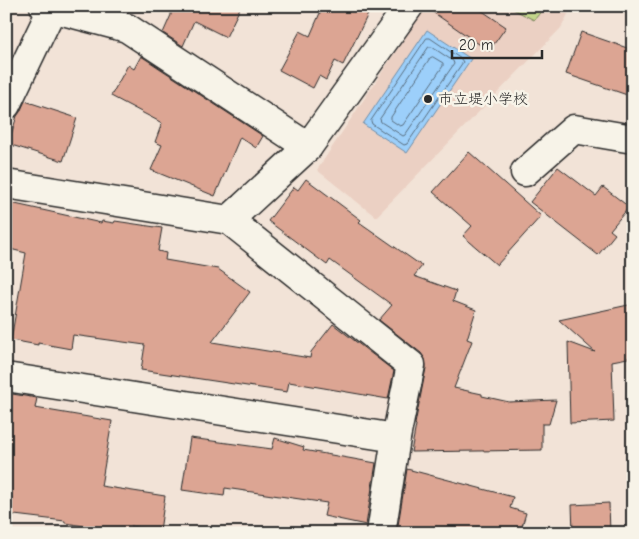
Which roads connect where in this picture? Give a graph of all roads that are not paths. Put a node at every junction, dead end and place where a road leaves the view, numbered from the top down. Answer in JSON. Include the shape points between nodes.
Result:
{"nodes":[{"id":1,"x":409,"y":6,"type":"edge"},
{"id":2,"x":48,"y":8,"type":"edge"},
{"id":3,"x":6,"y":106,"type":"edge"},
{"id":4,"x":633,"y":140,"type":"edge"},
{"id":5,"x":308,"y":147,"type":"junction"},
{"id":6,"x":525,"y":172,"type":"dead end"},
{"id":7,"x":6,"y":184,"type":"edge"},
{"id":8,"x":229,"y":220,"type":"junction"},
{"id":9,"x":6,"y":377,"type":"edge"},
{"id":10,"x":396,"y":438,"type":"junction"},
{"id":11,"x":381,"y":533,"type":"edge"}],
"edges":[{"from":1,"to":5,"type":"street"},
{"from":2,"to":3,"type":"street"},
{"from":2,"to":5,"type":"street","via":[[127,28]]},
{"from":4,"to":6,"type":"street","via":[[574,129]]},
{"from":5,"to":8,"type":"street"},
{"from":7,"to":8,"type":"street"},
{"from":8,"to":10,"type":"street","via":[[410,365]]},
{"from":9,"to":10,"type":"street"},
{"from":10,"to":11,"type":"street"}]}
